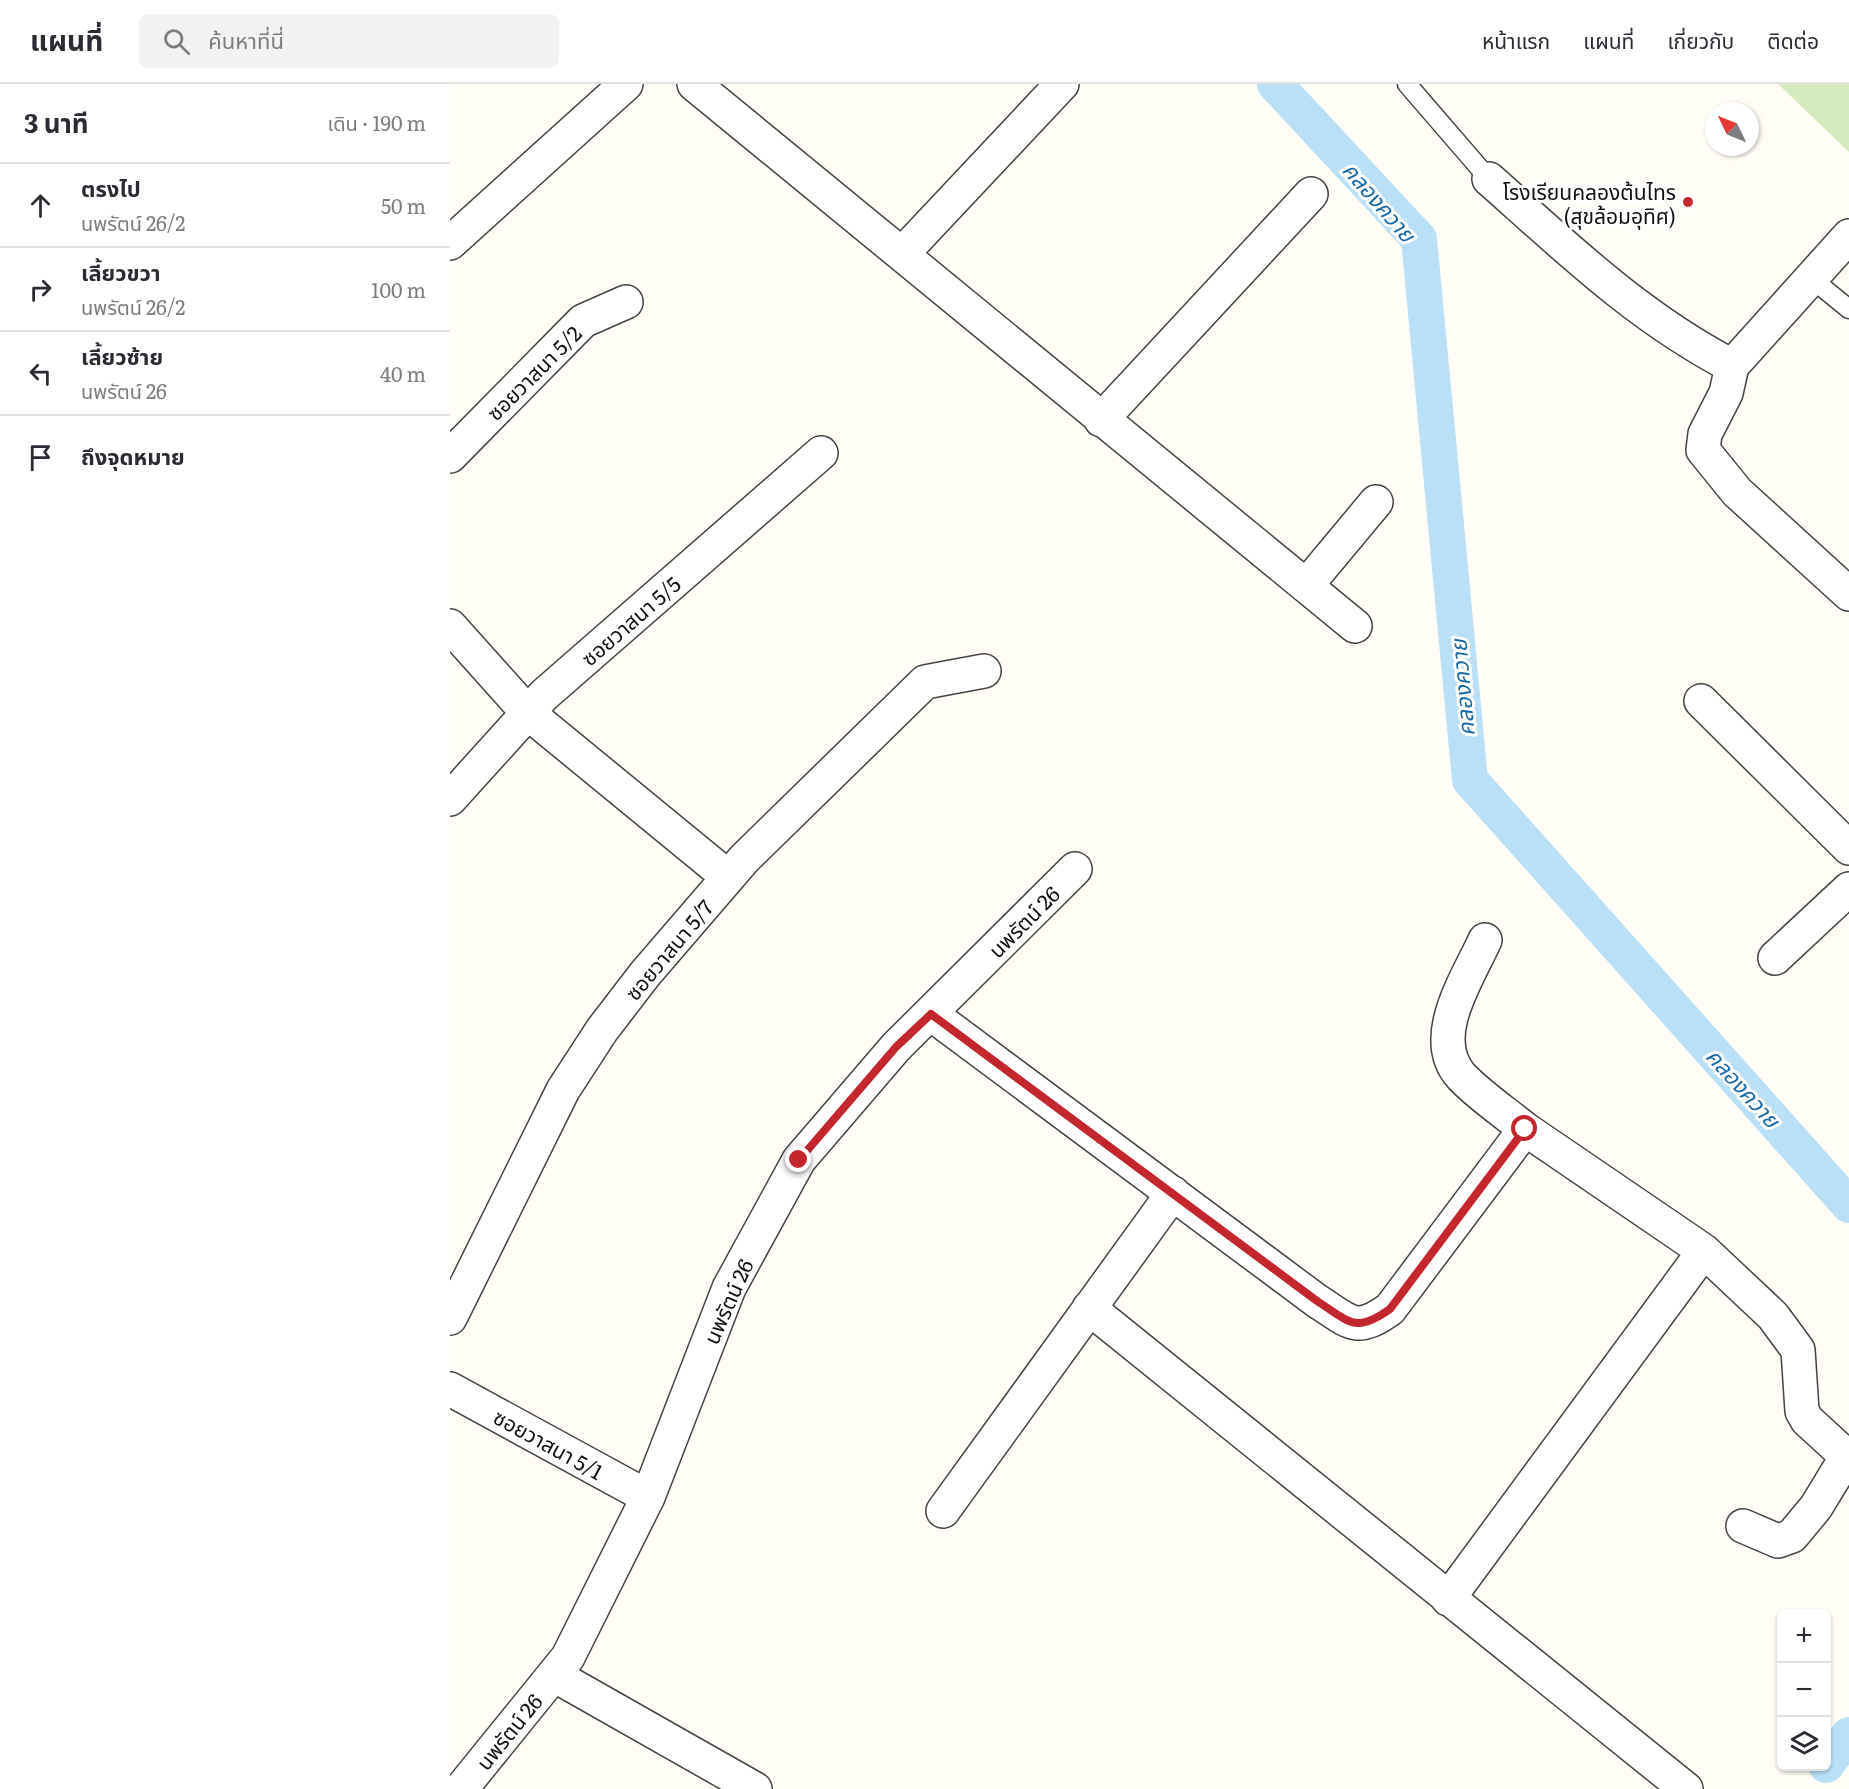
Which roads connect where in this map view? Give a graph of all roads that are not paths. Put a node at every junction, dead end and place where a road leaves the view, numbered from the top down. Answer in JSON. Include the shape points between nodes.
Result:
{"nodes":[{"id":1,"x":626,"y":84,"type":"edge"},
{"id":2,"x":1062,"y":84,"type":"edge"},
{"id":3,"x":1407,"y":84,"type":"edge"},
{"id":4,"x":699,"y":85,"type":"edge"},
{"id":5,"x":1489,"y":179,"type":"joint"},
{"id":6,"x":1311,"y":194,"type":"dead end"},
{"id":7,"x":1849,"y":236,"type":"edge"},
{"id":8,"x":450,"y":243,"type":"edge"},
{"id":9,"x":903,"y":253,"type":"junction"},
{"id":10,"x":1811,"y":278,"type":"junction"},
{"id":11,"x":626,"y":302,"type":"dead end"},
{"id":12,"x":1849,"y":309,"type":"edge"},
{"id":13,"x":1732,"y":366,"type":"junction"},
{"id":14,"x":1101,"y":420,"type":"junction"},
{"id":15,"x":821,"y":453,"type":"dead end"},
{"id":16,"x":450,"y":456,"type":"edge"},
{"id":17,"x":1376,"y":502,"type":"dead end"},
{"id":18,"x":1306,"y":586,"type":"junction"},
{"id":19,"x":1849,"y":594,"type":"edge"},
{"id":20,"x":450,"y":626,"type":"edge"},
{"id":21,"x":1355,"y":626,"type":"dead end"},
{"id":22,"x":984,"y":671,"type":"dead end"},
{"id":23,"x":1701,"y":701,"type":"dead end"},
{"id":24,"x":528,"y":713,"type":"junction"},
{"id":25,"x":450,"y":799,"type":"edge"},
{"id":26,"x":1849,"y":848,"type":"edge"},
{"id":27,"x":1076,"y":869,"type":"dead end"},
{"id":28,"x":728,"y":877,"type":"junction"},
{"id":29,"x":1849,"y":889,"type":"edge"},
{"id":30,"x":1485,"y":940,"type":"dead end"},
{"id":31,"x":1775,"y":958,"type":"dead end"},
{"id":32,"x":931,"y":1014,"type":"junction"},
{"id":33,"x":1525,"y":1129,"type":"junction"},
{"id":34,"x":1173,"y":1192,"type":"junction"},
{"id":35,"x":1704,"y":1251,"type":"junction"},
{"id":36,"x":1089,"y":1308,"type":"junction"},
{"id":37,"x":450,"y":1318,"type":"edge"},
{"id":38,"x":450,"y":1389,"type":"edge"},
{"id":39,"x":648,"y":1497,"type":"junction"},
{"id":40,"x":943,"y":1510,"type":"dead end"},
{"id":41,"x":1743,"y":1526,"type":"dead end"},
{"id":42,"x":1448,"y":1599,"type":"junction"},
{"id":43,"x":554,"y":1675,"type":"junction"},
{"id":44,"x":461,"y":1789,"type":"edge"},
{"id":45,"x":755,"y":1789,"type":"edge"},
{"id":46,"x":1686,"y":1789,"type":"edge"}],
"edges":[{"from":1,"to":8,"type":"street"},
{"from":2,"to":9,"type":"street"},
{"from":3,"to":5,"type":"lane"},
{"from":4,"to":9,"type":"street"},
{"from":5,"to":13,"type":"street","via":[[1625,299],[1686,342]]},
{"from":6,"to":14,"type":"street"},
{"from":7,"to":10,"type":"street"},
{"from":9,"to":14,"type":"street"},
{"from":10,"to":12,"type":"lane"},
{"from":10,"to":13,"type":"street"},
{"from":11,"to":16,"type":"street","name":"ซอยวาสนา 5/2","via":[[583,321]]},
{"from":13,"to":19,"type":"street","via":[[1726,393],[1705,434],[1703,450],[1737,492]]},
{"from":14,"to":18,"type":"street"},
{"from":15,"to":24,"type":"street","name":"ซอยวาสนา 5/5"},
{"from":17,"to":18,"type":"street"},
{"from":18,"to":21,"type":"street"},
{"from":20,"to":24,"type":"street"},
{"from":22,"to":28,"type":"street","name":"ซอยวาสนา 5/7","via":[[925,682]]},
{"from":23,"to":26,"type":"street"},
{"from":24,"to":25,"type":"street","name":"ซอยวาสนา 5/5"},
{"from":24,"to":28,"type":"street"},
{"from":27,"to":32,"type":"street","name":"นพรัตน์ 26"},
{"from":28,"to":37,"type":"street","name":"ซอยวาสนา 5/7","via":[[616,1011],[563,1090]]},
{"from":29,"to":31,"type":"street"},
{"from":30,"to":33,"type":"street","via":[[1448,1029],[1449,1057],[1462,1077]]},
{"from":32,"to":34,"type":"street"},
{"from":32,"to":39,"type":"street","name":"นพรัตน์ 26","via":[[896,1047],[799,1160],[729,1288]]},
{"from":33,"to":34,"type":"street","via":[[1390,1309],[1365,1324],[1351,1323],[1317,1301]]},
{"from":33,"to":35,"type":"street"},
{"from":34,"to":36,"type":"street"},
{"from":35,"to":41,"type":"street","via":[[1773,1316],[1798,1350],[1802,1411],[1844,1455],[1842,1466],[1816,1507],[1792,1536],[1778,1541]]},
{"from":35,"to":42,"type":"street"},
{"from":36,"to":40,"type":"street"},
{"from":36,"to":42,"type":"street"},
{"from":38,"to":39,"type":"street","name":"ซอยวาสนา 5/1"},
{"from":39,"to":43,"type":"street","name":"นพรัตน์ 26","via":[[568,1657]]},
{"from":42,"to":46,"type":"street"},
{"from":43,"to":44,"type":"street","name":"นพรัตน์ 26"},
{"from":43,"to":45,"type":"street"}]}
